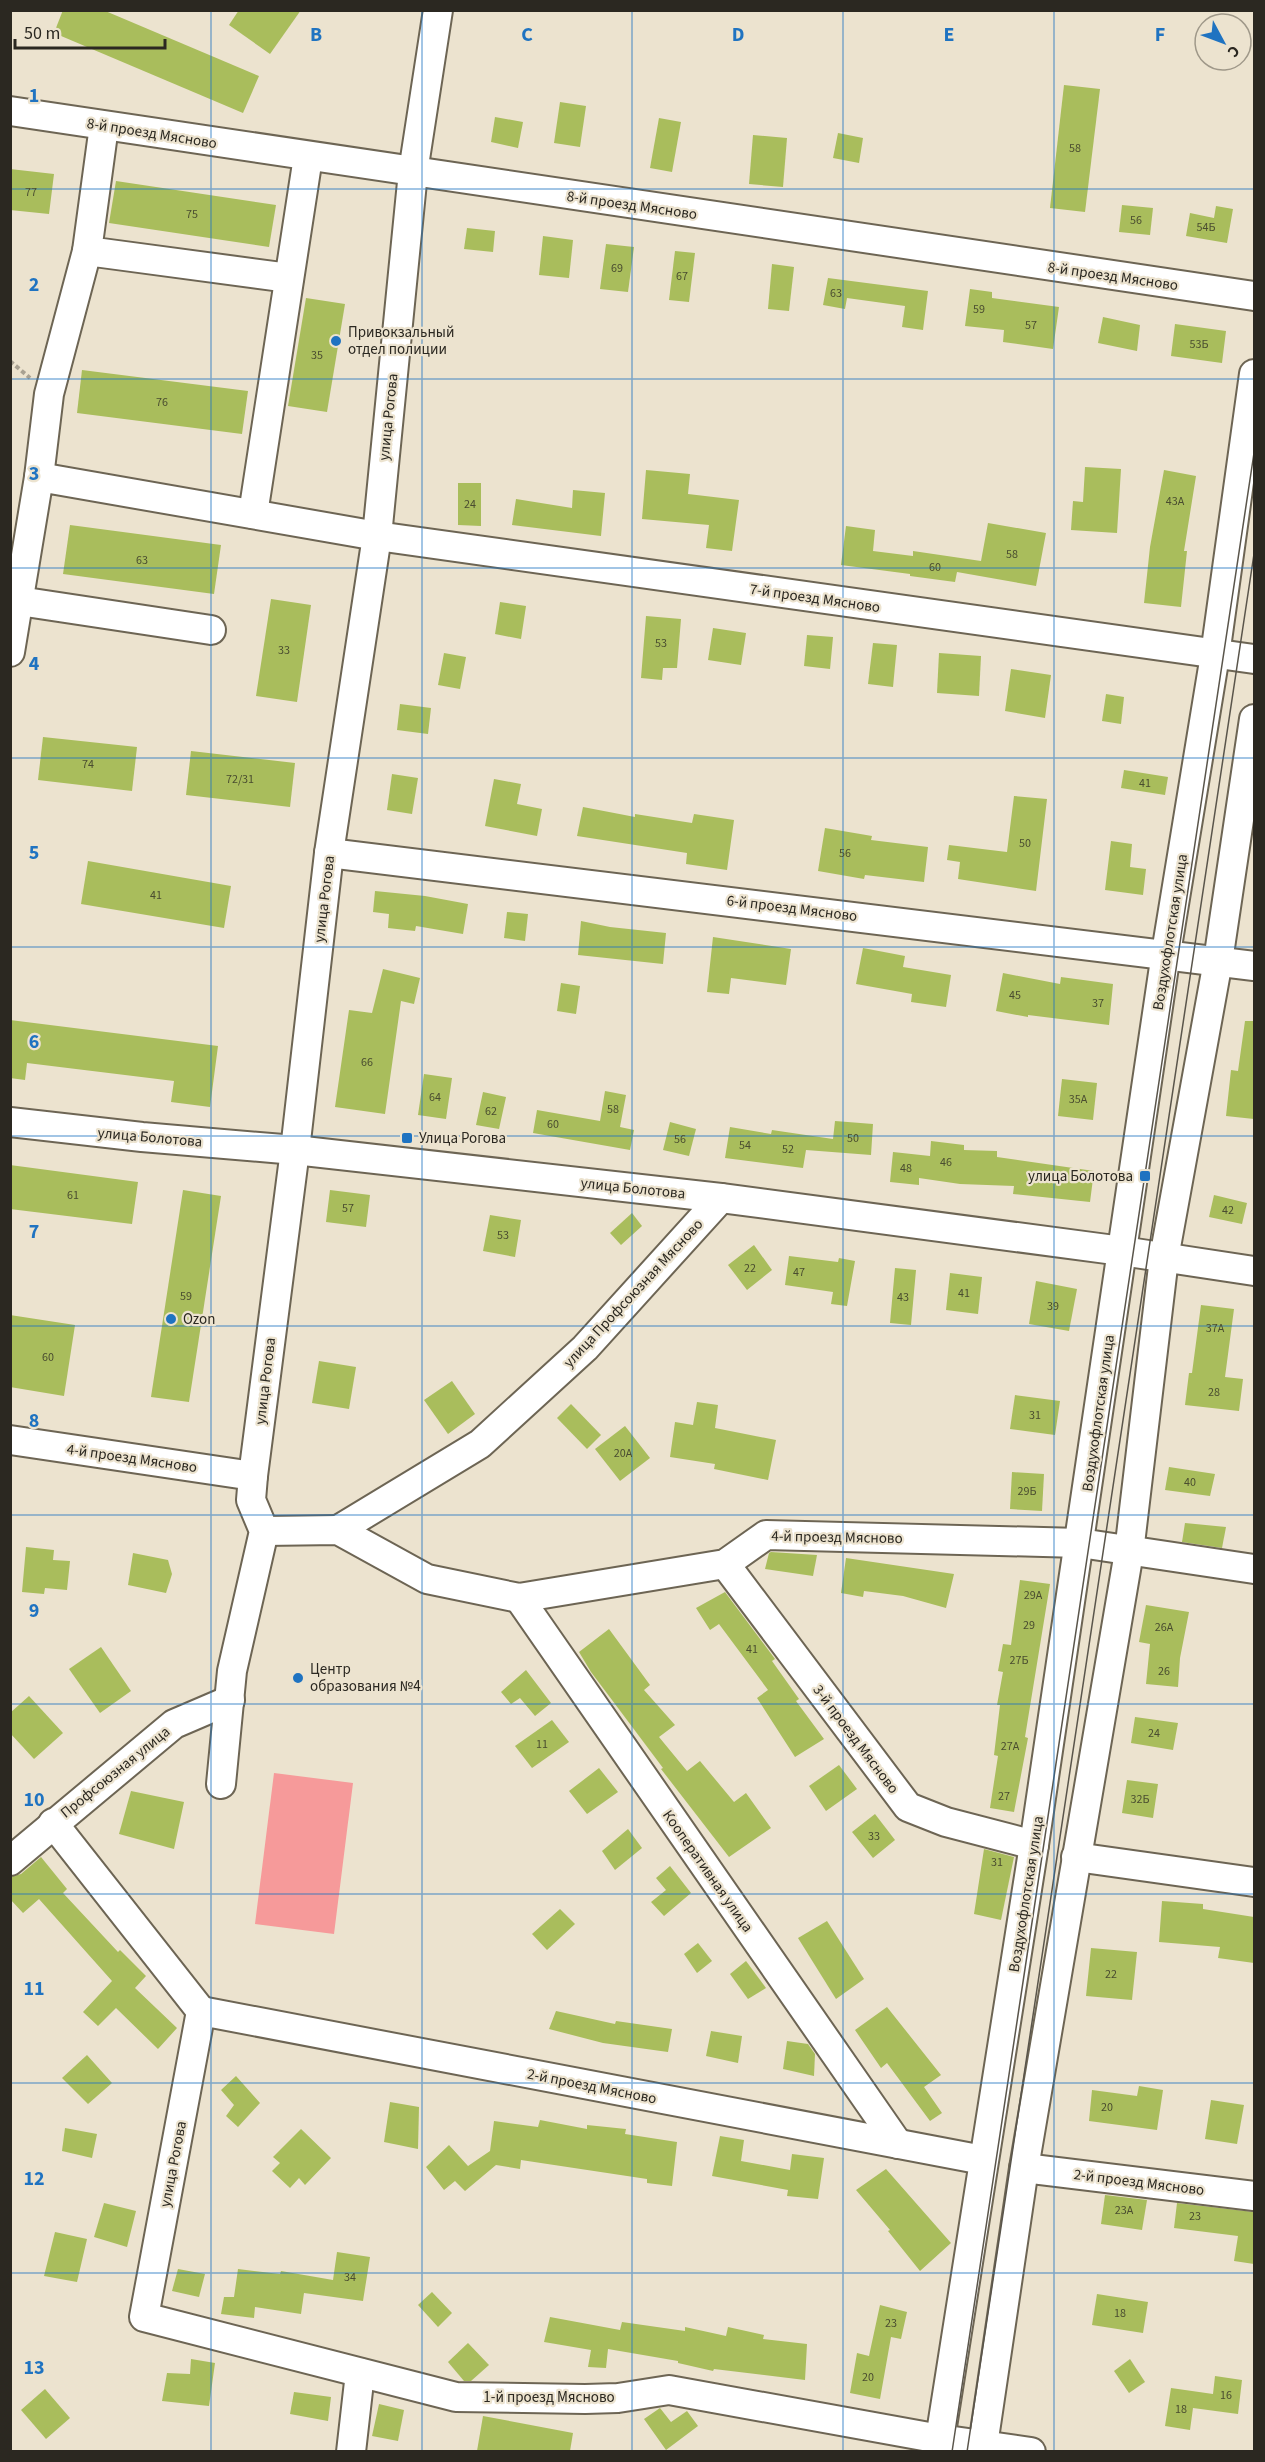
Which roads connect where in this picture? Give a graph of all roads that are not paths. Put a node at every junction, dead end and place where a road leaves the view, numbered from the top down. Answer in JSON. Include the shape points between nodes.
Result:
{"nodes":[{"id":1,"x":436,"y":11,"type":"edge"},
{"id":2,"x":10,"y":111,"type":"edge"},
{"id":3,"x":104,"y":126,"type":"junction"},
{"id":4,"x":308,"y":157,"type":"junction"},
{"id":5,"x":413,"y":172,"type":"junction"},
{"id":6,"x":87,"y":251,"type":"junction"},
{"id":7,"x":289,"y":278,"type":"junction"},
{"id":8,"x":1254,"y":296,"type":"edge"},
{"id":9,"x":1254,"y":374,"type":"edge"},
{"id":10,"x":39,"y":477,"type":"junction"},
{"id":11,"x":253,"y":514,"type":"junction"},
{"id":12,"x":377,"y":536,"type":"junction"},
{"id":13,"x":19,"y":601,"type":"junction"},
{"id":14,"x":212,"y":630,"type":"dead end"},
{"id":15,"x":10,"y":652,"type":"edge"},
{"id":16,"x":1215,"y":655,"type":"junction"},
{"id":17,"x":1254,"y":659,"type":"edge"},
{"id":18,"x":1254,"y":719,"type":"edge"},
{"id":19,"x":329,"y":853,"type":"junction"},
{"id":20,"x":1166,"y":953,"type":"junction"},
{"id":21,"x":1218,"y":961,"type":"junction"},
{"id":22,"x":1254,"y":966,"type":"edge"},
{"id":23,"x":10,"y":1122,"type":"edge"},
{"id":24,"x":295,"y":1150,"type":"junction"},
{"id":25,"x":721,"y":1198,"type":"junction"},
{"id":26,"x":1122,"y":1251,"type":"junction"},
{"id":27,"x":1164,"y":1258,"type":"junction"},
{"id":28,"x":1254,"y":1271,"type":"edge"},
{"id":29,"x":10,"y":1440,"type":"edge"},
{"id":30,"x":253,"y":1476,"type":"junction"},
{"id":31,"x":338,"y":1530,"type":"junction"},
{"id":32,"x":264,"y":1531,"type":"junction"},
{"id":33,"x":1080,"y":1543,"type":"junction"},
{"id":34,"x":1129,"y":1552,"type":"junction"},
{"id":35,"x":725,"y":1564,"type":"junction"},
{"id":36,"x":1254,"y":1569,"type":"edge"},
{"id":37,"x":519,"y":1598,"type":"junction"},
{"id":38,"x":230,"y":1700,"type":"junction"},
{"id":39,"x":222,"y":1784,"type":"dead end"},
{"id":40,"x":52,"y":1823,"type":"junction"},
{"id":41,"x":1034,"y":1845,"type":"junction"},
{"id":42,"x":1076,"y":1857,"type":"junction"},
{"id":43,"x":10,"y":1861,"type":"edge"},
{"id":44,"x":1254,"y":1882,"type":"edge"},
{"id":45,"x":201,"y":2011,"type":"junction"},
{"id":46,"x":898,"y":2144,"type":"junction"},
{"id":47,"x":983,"y":2160,"type":"junction"},
{"id":48,"x":1024,"y":2168,"type":"junction"},
{"id":49,"x":1254,"y":2196,"type":"edge"},
{"id":50,"x":144,"y":2317,"type":"joint"},
{"id":51,"x":360,"y":2373,"type":"junction"},
{"id":52,"x":939,"y":2445,"type":"edge"},
{"id":53,"x":983,"y":2448,"type":"edge"},
{"id":54,"x":351,"y":2451,"type":"edge"},
{"id":55,"x":1031,"y":2451,"type":"edge"}],
"edges":[{"from":1,"to":5,"type":"street","name":"улица Рогова"},
{"from":2,"to":3,"type":"street","name":"8-й проезд Мясново"},
{"from":3,"to":4,"type":"street","name":"8-й проезд Мясново"},
{"from":3,"to":6,"type":"street"},
{"from":4,"to":5,"type":"street","name":"8-й проезд Мясново"},
{"from":4,"to":7,"type":"street"},
{"from":5,"to":8,"type":"street","name":"8-й проезд Мясново"},
{"from":5,"to":12,"type":"street","name":"улица Рогова"},
{"from":6,"to":7,"type":"street"},
{"from":6,"to":10,"type":"street","via":[[49,394]]},
{"from":7,"to":11,"type":"street"},
{"from":9,"to":16,"type":"street","name":"Воздухофлотская улица"},
{"from":10,"to":11,"type":"street","name":"7-й проезд Мясново"},
{"from":10,"to":13,"type":"street"},
{"from":11,"to":12,"type":"street","name":"7-й проезд Мясново"},
{"from":12,"to":16,"type":"street","name":"7-й проезд Мясново"},
{"from":12,"to":19,"type":"street","name":"улица Рогова"},
{"from":13,"to":14,"type":"street"},
{"from":13,"to":15,"type":"street"},
{"from":16,"to":17,"type":"street","name":"7-й проезд Мясново"},
{"from":16,"to":20,"type":"street","name":"Воздухофлотская улица"},
{"from":18,"to":21,"type":"street"},
{"from":19,"to":20,"type":"street","name":"6-й проезд Мясново"},
{"from":19,"to":24,"type":"street","name":"улица Рогова"},
{"from":20,"to":21,"type":"street","name":"6-й проезд Мясново"},
{"from":20,"to":26,"type":"street","name":"Воздухофлотская улица"},
{"from":21,"to":22,"type":"street","name":"6-й проезд Мясново"},
{"from":21,"to":27,"type":"street"},
{"from":23,"to":24,"type":"street","name":"улица Болотова"},
{"from":24,"to":25,"type":"street","name":"улица Болотова"},
{"from":24,"to":30,"type":"street","name":"улица Рогова"},
{"from":25,"to":26,"type":"street","name":"улица Болотова"},
{"from":25,"to":31,"type":"street","name":"улица Профсоюзная Мясново","via":[[585,1348],[480,1444]]},
{"from":26,"to":27,"type":"street","name":"улица Болотова"},
{"from":26,"to":33,"type":"street","name":"Воздухофлотская улица"},
{"from":27,"to":28,"type":"street","name":"улица Болотова"},
{"from":27,"to":34,"type":"street"},
{"from":29,"to":30,"type":"street","name":"4-й проезд Мясново"},
{"from":30,"to":32,"type":"street","name":"улица Рогова","via":[[251,1500]]},
{"from":31,"to":32,"type":"street","name":"4-й проезд Мясново"},
{"from":31,"to":37,"type":"street","name":"4-й проезд Мясново","via":[[427,1579]]},
{"from":32,"to":38,"type":"street","via":[[232,1671]]},
{"from":33,"to":34,"type":"street","name":"4-й проезд Мясново"},
{"from":33,"to":35,"type":"street","name":"4-й проезд Мясново","via":[[766,1535]]},
{"from":33,"to":41,"type":"street","name":"Воздухофлотская улица"},
{"from":34,"to":36,"type":"street","name":"4-й проезд Мясново"},
{"from":34,"to":42,"type":"street"},
{"from":35,"to":37,"type":"street","name":"4-й проезд Мясново"},
{"from":35,"to":41,"type":"street","name":"3-й проезд Мясново","via":[[908,1807],[946,1822]]},
{"from":37,"to":46,"type":"street","name":"Кооперативная улица"},
{"from":38,"to":39,"type":"street"},
{"from":38,"to":40,"type":"street","name":"Профсоюзная улица","via":[[174,1724]]},
{"from":40,"to":43,"type":"street","name":"Профсоюзная улица"},
{"from":40,"to":45,"type":"street"},
{"from":41,"to":47,"type":"street","name":"Воздухофлотская улица"},
{"from":42,"to":44,"type":"street"},
{"from":42,"to":48,"type":"street"},
{"from":45,"to":46,"type":"street","name":"2-й проезд Мясново"},
{"from":45,"to":50,"type":"street","name":"улица Рогова"},
{"from":46,"to":47,"type":"street","name":"2-й проезд Мясново"},
{"from":47,"to":52,"type":"street","name":"Воздухофлотская улица"},
{"from":48,"to":49,"type":"street","name":"2-й проезд Мясново"},
{"from":48,"to":53,"type":"street"},
{"from":50,"to":51,"type":"street","name":"1-й проезд Мясново"},
{"from":51,"to":52,"type":"street","name":"1-й проезд Мясново","via":[[456,2397],[618,2398],[669,2390]]},
{"from":51,"to":54,"type":"street"},
{"from":52,"to":53,"type":"street","name":"1-й проезд Мясново"},
{"from":53,"to":55,"type":"street","name":"1-й проезд Мясново"}]}
